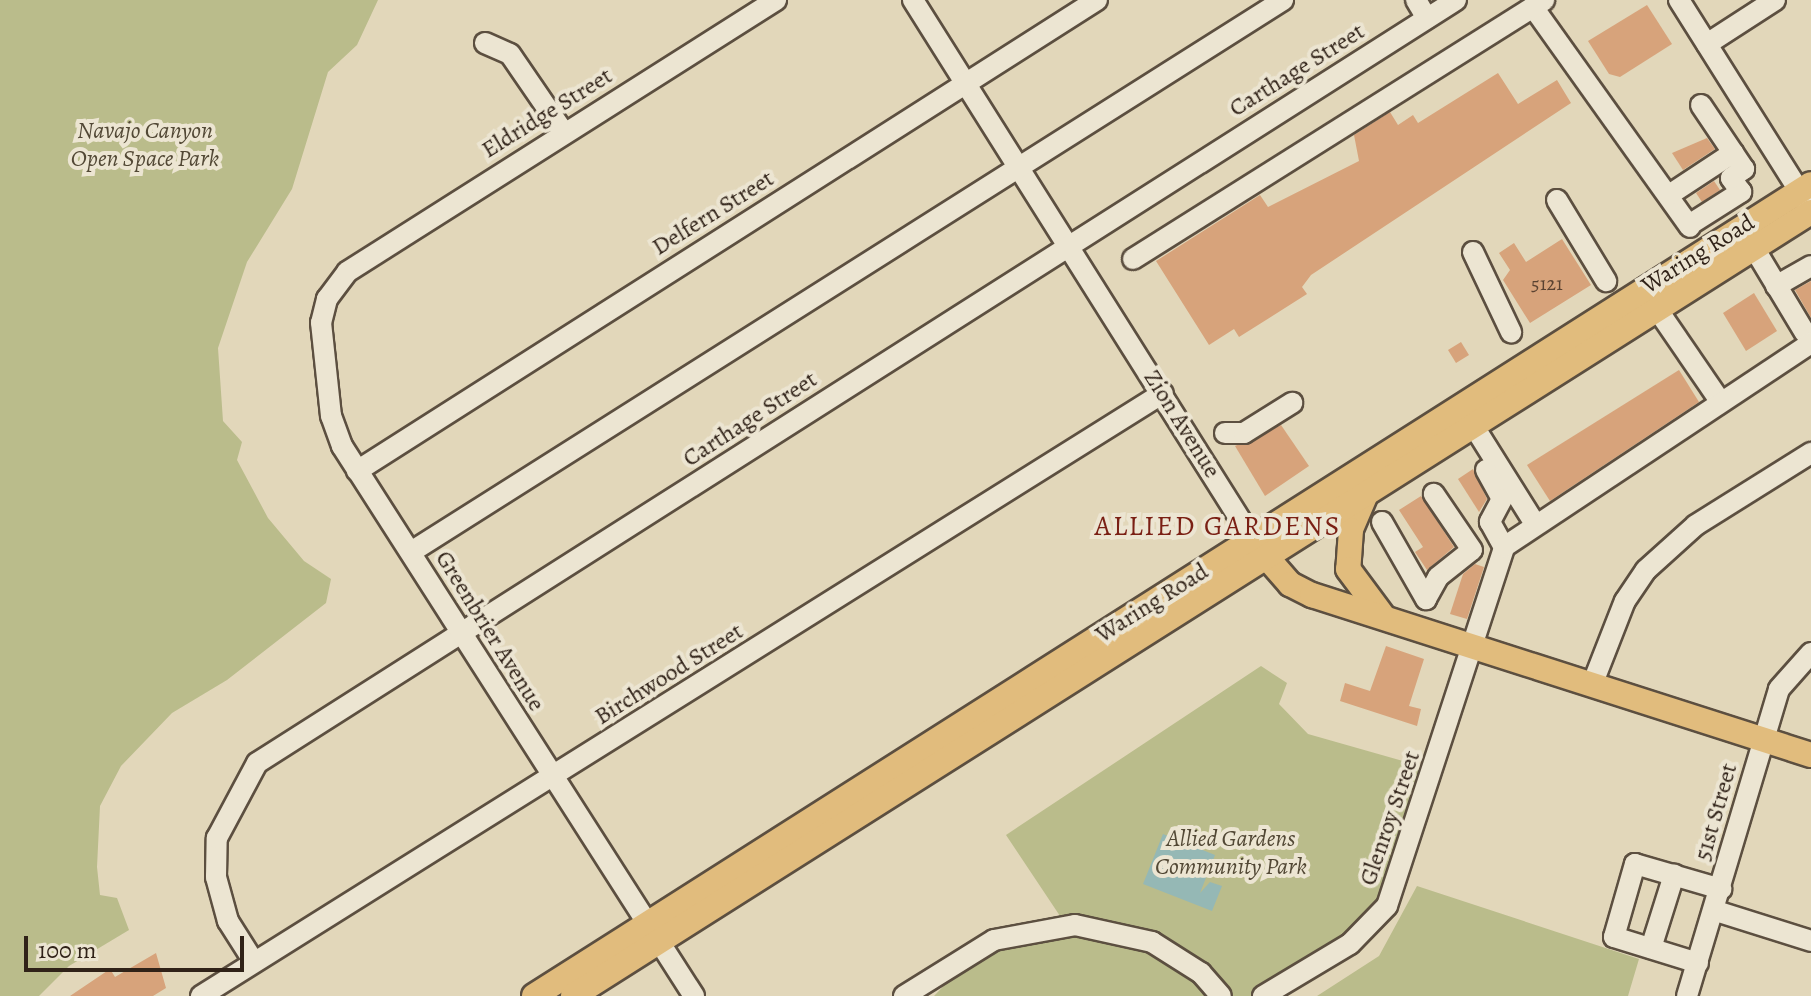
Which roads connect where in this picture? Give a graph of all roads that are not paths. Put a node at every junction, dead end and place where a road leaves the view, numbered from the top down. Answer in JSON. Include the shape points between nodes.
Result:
{"nodes":[{"id":1,"x":776,"y":0,"type":"edge"},
{"id":2,"x":913,"y":0,"type":"edge"},
{"id":3,"x":1097,"y":0,"type":"edge"},
{"id":4,"x":1283,"y":0,"type":"edge"},
{"id":5,"x":1456,"y":0,"type":"edge"},
{"id":6,"x":1679,"y":0,"type":"edge"},
{"id":7,"x":1775,"y":0,"type":"edge"},
{"id":8,"x":1538,"y":3,"type":"edge"},
{"id":9,"x":1422,"y":9,"type":"edge"},
{"id":10,"x":485,"y":43,"type":"dead end"},
{"id":11,"x":1707,"y":44,"type":"junction"},
{"id":12,"x":965,"y":84,"type":"junction"},
{"id":13,"x":1701,"y":105,"type":"dead end"},
{"id":14,"x":564,"y":133,"type":"junction"},
{"id":15,"x":1733,"y":153,"type":"junction"},
{"id":16,"x":1016,"y":163,"type":"junction"},
{"id":17,"x":1669,"y":195,"type":"junction"},
{"id":18,"x":1808,"y":199,"type":"edge"},
{"id":19,"x":1557,"y":200,"type":"dead end"},
{"id":20,"x":1070,"y":245,"type":"junction"},
{"id":21,"x":1754,"y":248,"type":"junction"},
{"id":22,"x":1473,"y":252,"type":"dead end"},
{"id":23,"x":1133,"y":259,"type":"dead end"},
{"id":24,"x":1811,"y":266,"type":"edge"},
{"id":25,"x":347,"y":272,"type":"joint"},
{"id":26,"x":1606,"y":281,"type":"dead end"},
{"id":27,"x":1776,"y":286,"type":"junction"},
{"id":28,"x":1657,"y":309,"type":"junction"},
{"id":29,"x":1511,"y":332,"type":"dead end"},
{"id":30,"x":1810,"y":337,"type":"edge"},
{"id":31,"x":1163,"y":393,"type":"junction"},
{"id":32,"x":1720,"y":401,"type":"junction"},
{"id":33,"x":1292,"y":403,"type":"dead end"},
{"id":34,"x":1473,"y":425,"type":"junction"},
{"id":35,"x":1225,"y":433,"type":"dead end"},
{"id":36,"x":1811,"y":453,"type":"edge"},
{"id":37,"x":1493,"y":458,"type":"junction"},
{"id":38,"x":357,"y":471,"type":"junction"},
{"id":39,"x":1366,"y":494,"type":"junction"},
{"id":40,"x":1434,"y":494,"type":"dead end"},
{"id":41,"x":1382,"y":522,"type":"dead end"},
{"id":42,"x":1535,"y":524,"type":"junction"},
{"id":43,"x":1504,"y":547,"type":"junction"},
{"id":44,"x":1259,"y":549,"type":"junction"},
{"id":45,"x":411,"y":552,"type":"junction"},
{"id":46,"x":1385,"y":618,"type":"junction"},
{"id":47,"x":463,"y":633,"type":"junction"},
{"id":48,"x":1473,"y":646,"type":"junction"},
{"id":49,"x":1811,"y":653,"type":"edge"},
{"id":50,"x":1592,"y":685,"type":"junction"},
{"id":51,"x":1764,"y":740,"type":"junction"},
{"id":52,"x":1811,"y":755,"type":"edge"},
{"id":53,"x":550,"y":780,"type":"junction"},
{"id":54,"x":1674,"y":875,"type":"junction"},
{"id":55,"x":1721,"y":889,"type":"junction"},
{"id":56,"x":1716,"y":911,"type":"junction"},
{"id":57,"x":653,"y":932,"type":"junction"},
{"id":58,"x":1811,"y":941,"type":"edge"},
{"id":59,"x":1651,"y":948,"type":"junction"},
{"id":60,"x":254,"y":962,"type":"junction"},
{"id":61,"x":1698,"y":963,"type":"junction"},
{"id":62,"x":201,"y":996,"type":"edge"},
{"id":63,"x":534,"y":996,"type":"edge"},
{"id":64,"x":573,"y":996,"type":"edge"},
{"id":65,"x":694,"y":996,"type":"edge"},
{"id":66,"x":904,"y":996,"type":"edge"},
{"id":67,"x":1221,"y":996,"type":"edge"},
{"id":68,"x":1263,"y":996,"type":"edge"},
{"id":69,"x":1687,"y":996,"type":"edge"}],
"edges":[{"from":1,"to":14,"type":"street","name":"Eldridge Street"},
{"from":2,"to":12,"type":"street","name":"Zion Avenue"},
{"from":3,"to":12,"type":"street","name":"Delfern Street"},
{"from":4,"to":16,"type":"street"},
{"from":5,"to":9,"type":"street","name":"Carthage Street"},
{"from":6,"to":11,"type":"street"},
{"from":7,"to":11,"type":"street"},
{"from":8,"to":17,"type":"street","via":[[1595,102],[1613,112],[1644,144]]},
{"from":8,"to":23,"type":"street"},
{"from":9,"to":20,"type":"street","name":"Carthage Street"},
{"from":10,"to":14,"type":"street","via":[[510,54]]},
{"from":11,"to":18,"type":"street"},
{"from":12,"to":16,"type":"street","name":"Zion Avenue"},
{"from":12,"to":38,"type":"street","name":"Delfern Street"},
{"from":13,"to":15,"type":"street"},
{"from":14,"to":25,"type":"street","name":"Eldridge Street"},
{"from":15,"to":17,"type":"street"},
{"from":15,"to":17,"type":"street","via":[[1744,169],[1731,178],[1741,192],[1689,226]]},
{"from":16,"to":20,"type":"street","name":"Zion Avenue"},
{"from":16,"to":45,"type":"street"},
{"from":18,"to":21,"type":"main road","name":"Waring Road"},
{"from":18,"to":44,"type":"main road","name":"Waring Road"},
{"from":19,"to":26,"type":"street"},
{"from":20,"to":31,"type":"street","name":"Zion Avenue"},
{"from":20,"to":47,"type":"street","name":"Carthage Street"},
{"from":21,"to":27,"type":"street"},
{"from":21,"to":28,"type":"main road","name":"Waring Road"},
{"from":22,"to":29,"type":"street"},
{"from":24,"to":27,"type":"street"},
{"from":25,"to":38,"type":"street","name":"Greenbrier Avenue","via":[[327,299],[321,323],[331,416]]},
{"from":27,"to":30,"type":"street"},
{"from":28,"to":32,"type":"street"},
{"from":28,"to":34,"type":"main road","name":"Waring Road"},
{"from":30,"to":32,"type":"street"},
{"from":31,"to":44,"type":"street","name":"Zion Avenue"},
{"from":31,"to":53,"type":"street","name":"Birchwood Street"},
{"from":32,"to":42,"type":"street"},
{"from":33,"to":35,"type":"street","via":[[1244,433]]},
{"from":34,"to":37,"type":"street"},
{"from":34,"to":39,"type":"main road","name":"Waring Road"},
{"from":36,"to":50,"type":"street","via":[[1696,525],[1646,570],[1625,601]]},
{"from":37,"to":42,"type":"street"},
{"from":37,"to":43,"type":"street","via":[[1486,470],[1502,499],[1490,522]]},
{"from":38,"to":45,"type":"street","name":"Greenbrier Avenue"},
{"from":39,"to":44,"type":"main road","name":"Waring Road"},
{"from":39,"to":46,"type":"main road","via":[[1351,530],[1348,569]]},
{"from":40,"to":41,"type":"street","via":[[1472,550],[1438,577],[1426,599]]},
{"from":42,"to":43,"type":"street"},
{"from":43,"to":48,"type":"street","name":"Glenroy Street"},
{"from":44,"to":46,"type":"main road","name":"Zion Avenue","via":[[1290,584]]},
{"from":44,"to":57,"type":"main road","name":"Waring Road"},
{"from":45,"to":47,"type":"street","name":"Greenbrier Avenue"},
{"from":46,"to":48,"type":"main road","name":"Zion Avenue"},
{"from":47,"to":53,"type":"street","name":"Greenbrier Avenue"},
{"from":47,"to":60,"type":"street","name":"Carthage Street","via":[[247,775],[224,815],[216,877],[228,921]]},
{"from":48,"to":50,"type":"main road","name":"Zion Avenue"},
{"from":48,"to":68,"type":"street","name":"Glenroy Street","via":[[1387,906],[1350,944]]},
{"from":49,"to":51,"type":"street","name":"51st Street","via":[[1779,689]]},
{"from":50,"to":51,"type":"main road","name":"Zion Avenue"},
{"from":51,"to":52,"type":"main road","name":"Zion Avenue"},
{"from":51,"to":55,"type":"street","name":"51st Street"},
{"from":53,"to":57,"type":"street","name":"Greenbrier Avenue"},
{"from":53,"to":60,"type":"street","name":"Birchwood Street"},
{"from":54,"to":55,"type":"street"},
{"from":54,"to":59,"type":"street"},
{"from":54,"to":59,"type":"street","via":[[1635,864],[1614,937]]},
{"from":55,"to":56,"type":"street","name":"51st Street"},
{"from":56,"to":58,"type":"street"},
{"from":56,"to":61,"type":"street","name":"51st Street"},
{"from":57,"to":63,"type":"main road","name":"Waring Road"},
{"from":57,"to":64,"type":"main road","name":"Waring Road"},
{"from":57,"to":65,"type":"street","name":"Greenbrier Avenue"},
{"from":59,"to":61,"type":"street"},
{"from":60,"to":62,"type":"street","name":"Birchwood Street"},
{"from":61,"to":69,"type":"street","name":"51st Street"},
{"from":66,"to":67,"type":"street","via":[[994,940],[1075,925],[1152,942],[1201,973]]}]}
